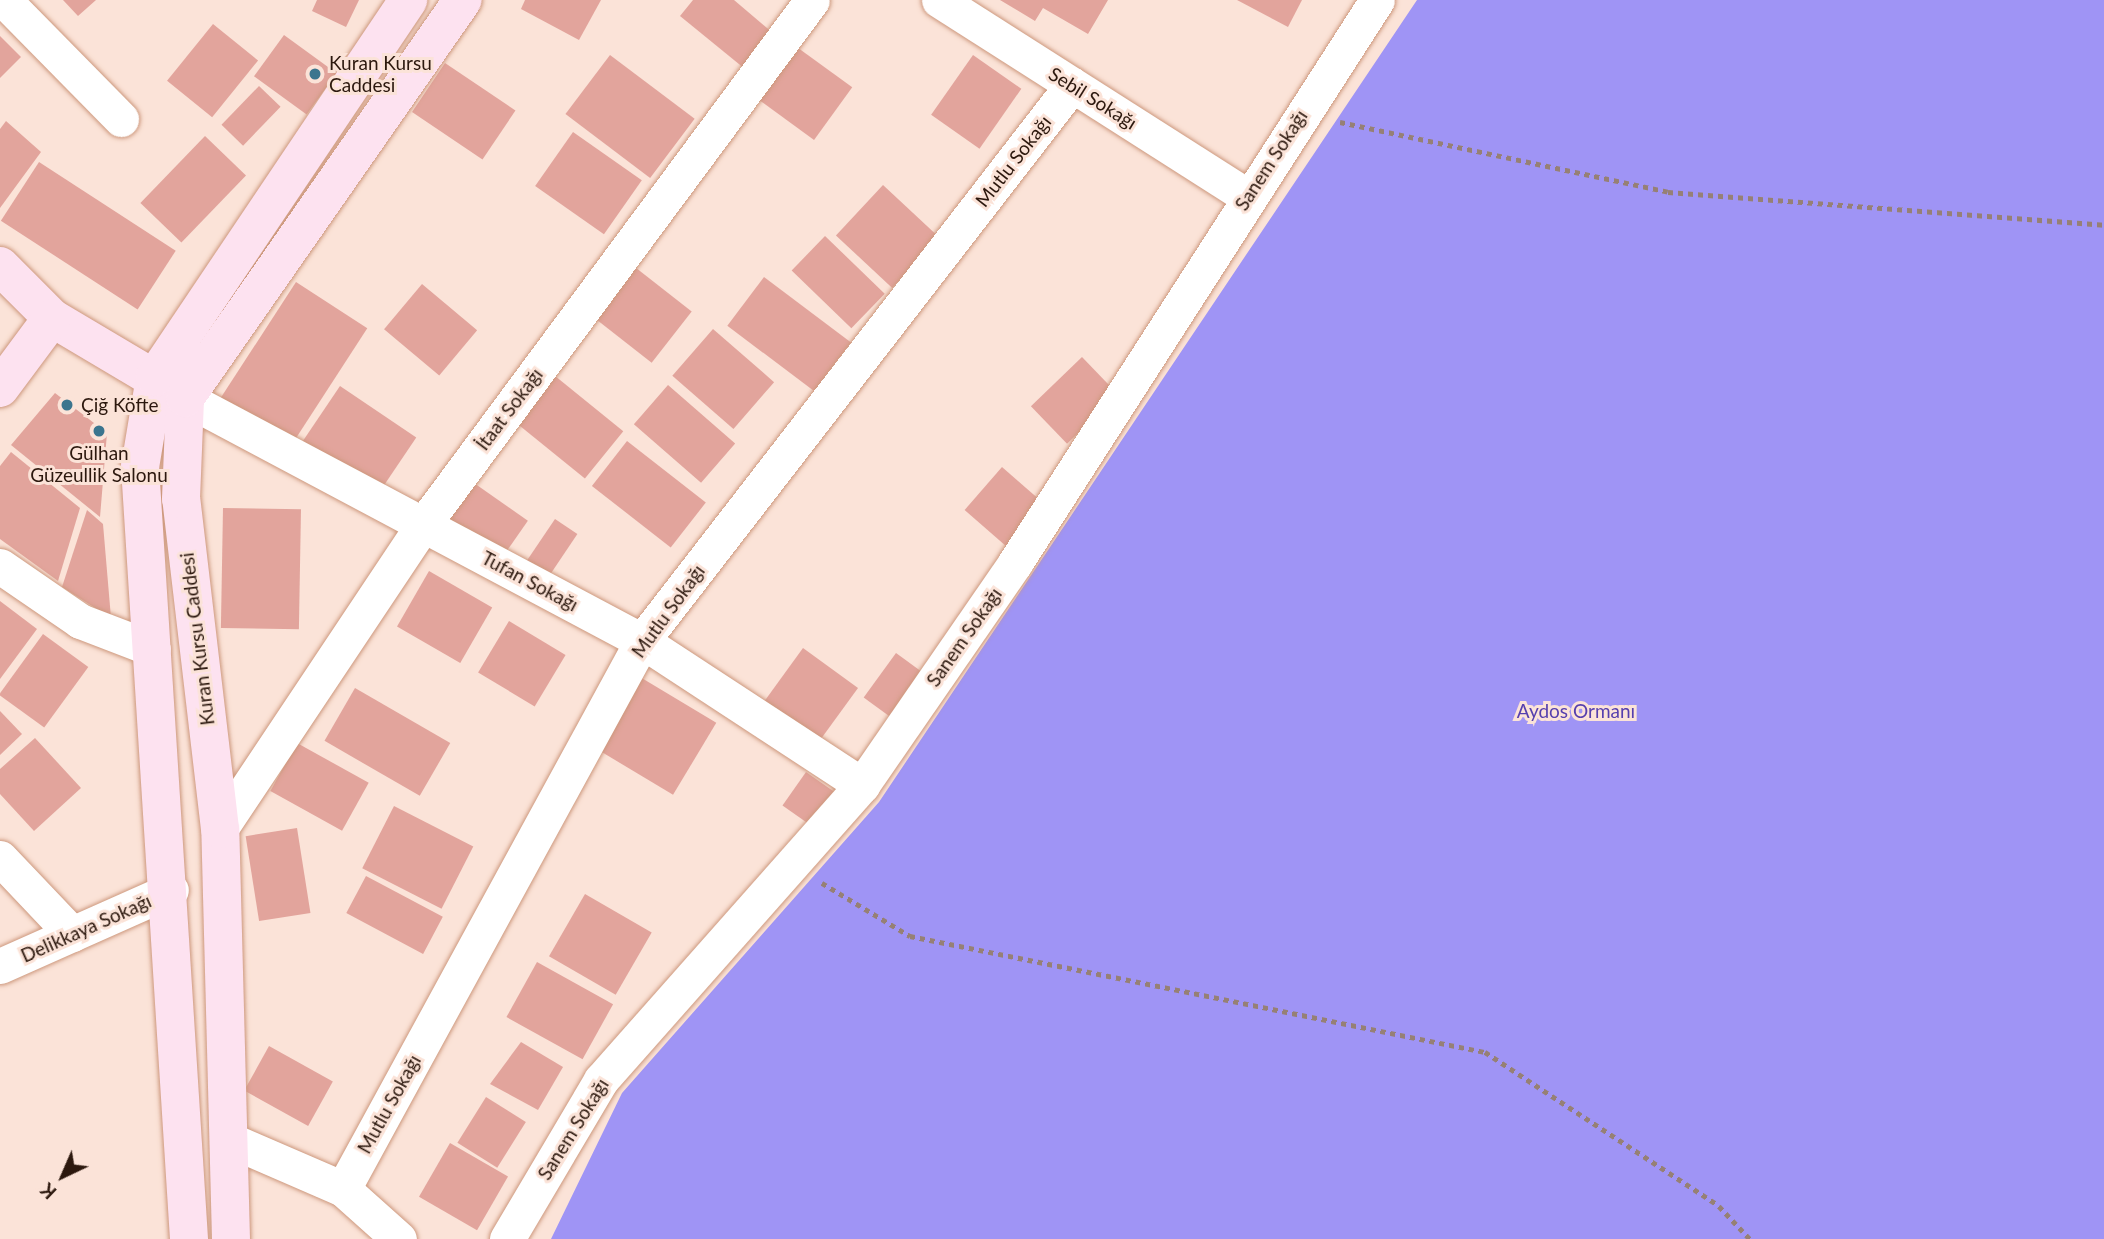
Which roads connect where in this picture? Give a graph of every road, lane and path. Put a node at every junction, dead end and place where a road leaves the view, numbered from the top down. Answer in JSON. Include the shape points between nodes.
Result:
{"nodes":[{"id":1,"x":4,"y":0,"type":"edge"},
{"id":2,"x":408,"y":0,"type":"edge"},
{"id":3,"x":463,"y":0,"type":"edge"},
{"id":4,"x":812,"y":0,"type":"edge"},
{"id":5,"x":939,"y":0,"type":"edge"},
{"id":6,"x":1377,"y":0,"type":"edge"},
{"id":7,"x":1072,"y":85,"type":"junction"},
{"id":8,"x":1301,"y":114,"type":"junction"},
{"id":9,"x":121,"y":119,"type":"dead end"},
{"id":10,"x":1247,"y":196,"type":"junction"},
{"id":11,"x":2104,"y":225,"type":"edge"},
{"id":12,"x":0,"y":266,"type":"edge"},
{"id":13,"x":52,"y":318,"type":"junction"},
{"id":14,"x":170,"y":387,"type":"junction"},
{"id":15,"x":0,"y":388,"type":"edge"},
{"id":16,"x":423,"y":525,"type":"junction"},
{"id":17,"x":0,"y":566,"type":"edge"},
{"id":18,"x":642,"y":641,"type":"junction"},
{"id":19,"x":153,"y":649,"type":"junction"},
{"id":20,"x":862,"y":785,"type":"junction"},
{"id":21,"x":219,"y":829,"type":"junction"},
{"id":22,"x":0,"y":858,"type":"edge"},
{"id":23,"x":793,"y":865,"type":"junction"},
{"id":24,"x":171,"y":890,"type":"junction"},
{"id":25,"x":72,"y":934,"type":"junction"},
{"id":26,"x":4,"y":968,"type":"edge"},
{"id":27,"x":230,"y":1140,"type":"junction"},
{"id":28,"x":343,"y":1188,"type":"junction"},
{"id":29,"x":189,"y":1239,"type":"edge"},
{"id":30,"x":231,"y":1239,"type":"edge"},
{"id":31,"x":398,"y":1239,"type":"edge"},
{"id":32,"x":507,"y":1239,"type":"edge"},
{"id":33,"x":1749,"y":1239,"type":"edge"}],
"edges":[{"from":1,"to":9,"type":"street"},
{"from":2,"to":14,"type":"main road","name":"Kuran Kursu Caddesi"},
{"from":3,"to":14,"type":"main road","name":"Kuran Kursu Caddesi"},
{"from":4,"to":16,"type":"street","name":"İtaat Sokağı"},
{"from":5,"to":7,"type":"street","name":"Sebil Sokağı"},
{"from":6,"to":8,"type":"street","name":"Sanem Sokağı"},
{"from":7,"to":10,"type":"street","name":"Sebil Sokağı"},
{"from":7,"to":18,"type":"street","name":"Mutlu Sokağı"},
{"from":8,"to":10,"type":"street","name":"Sanem Sokağı"},
{"from":8,"to":11,"type":"path","via":[[1668,192]]},
{"from":10,"to":20,"type":"street","name":"Sanem Sokağı","via":[[1015,563]]},
{"from":12,"to":13,"type":"main road"},
{"from":13,"to":14,"type":"main road"},
{"from":13,"to":15,"type":"main road"},
{"from":14,"to":16,"type":"street","name":"Tufan Sokağı"},
{"from":14,"to":19,"type":"main road","name":"Kuran Kursu Caddesi","via":[[140,467]]},
{"from":14,"to":21,"type":"main road","name":"Kuran Kursu Caddesi"},
{"from":16,"to":18,"type":"street","name":"Tufan Sokağı"},
{"from":16,"to":21,"type":"street","name":"İtaat Sokağı"},
{"from":17,"to":19,"type":"street","via":[[80,621]]},
{"from":18,"to":20,"type":"street","name":"Tufan Sokağı"},
{"from":18,"to":28,"type":"street","name":"Mutlu Sokağı"},
{"from":19,"to":24,"type":"main road","name":"Kuran Kursu Caddesi"},
{"from":20,"to":23,"type":"street","name":"Sanem Sokağı"},
{"from":21,"to":27,"type":"main road","name":"Kuran Kursu Caddesi"},
{"from":22,"to":25,"type":"street"},
{"from":23,"to":32,"type":"street","name":"Sanem Sokağı","via":[[601,1080]]},
{"from":23,"to":33,"type":"path","via":[[910,936],[1485,1052],[1719,1206]]},
{"from":24,"to":25,"type":"street","name":"Delikkaya Sokağı"},
{"from":24,"to":29,"type":"main road","name":"Kuran Kursu Caddesi"},
{"from":25,"to":26,"type":"street","name":"Delikkaya Sokağı"},
{"from":27,"to":28,"type":"street"},
{"from":27,"to":30,"type":"main road","name":"Kuran Kursu Caddesi"},
{"from":28,"to":31,"type":"street"}]}
